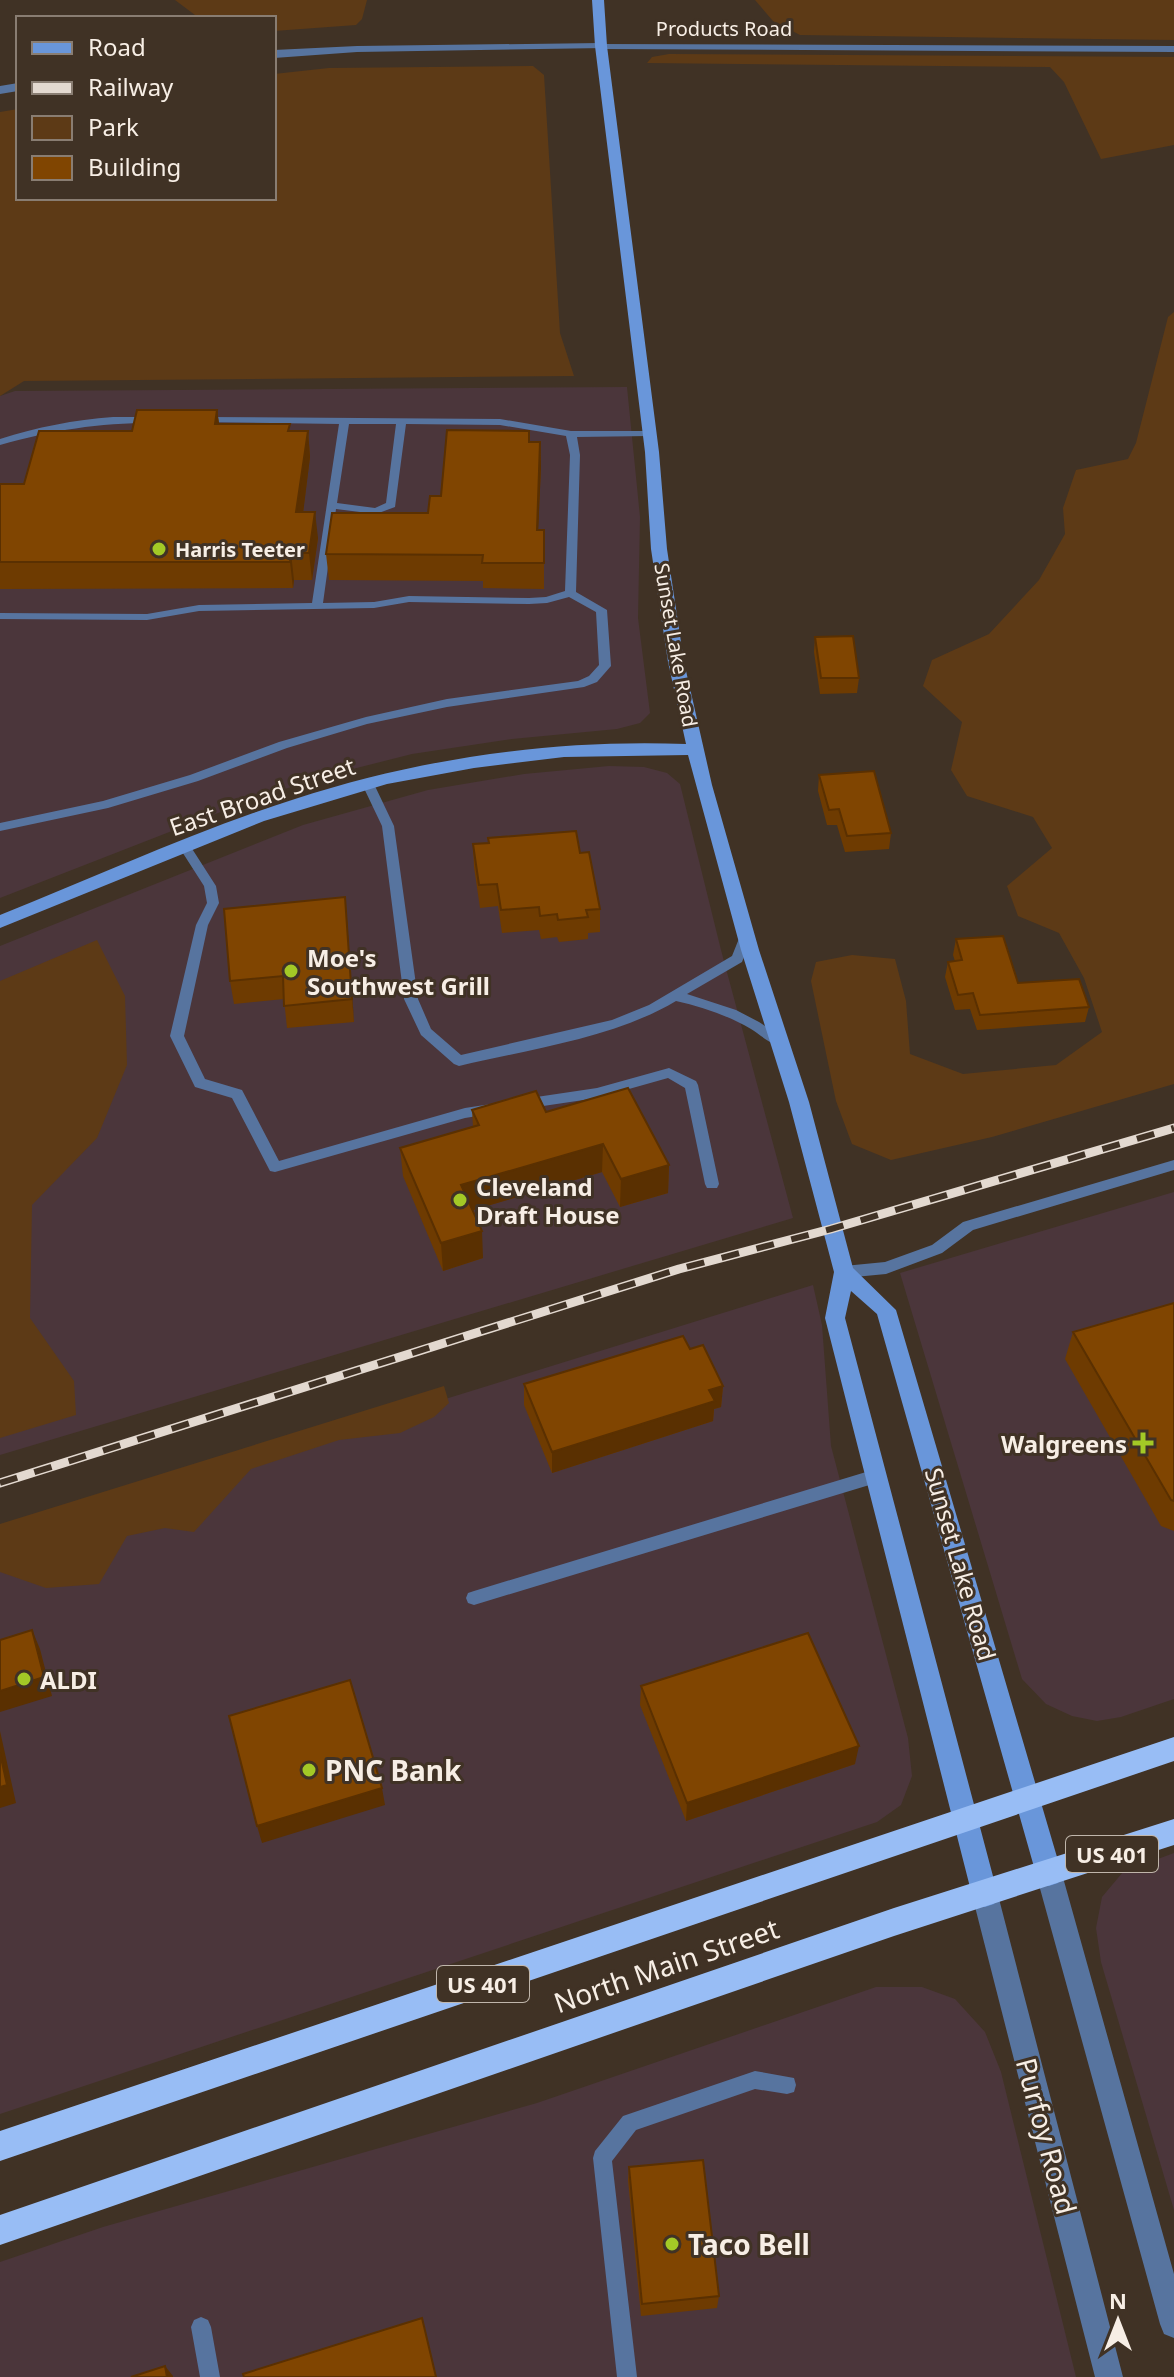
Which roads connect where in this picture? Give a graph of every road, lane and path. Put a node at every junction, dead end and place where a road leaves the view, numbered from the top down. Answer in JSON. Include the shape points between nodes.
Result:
{"nodes":[{"id":1,"x":598,"y":0,"type":"edge"},
{"id":2,"x":601,"y":46,"type":"junction"},
{"id":3,"x":1174,"y":49,"type":"edge"},
{"id":4,"x":276,"y":54,"type":"edge"},
{"id":5,"x":160,"y":420,"type":"edge"},
{"id":6,"x":191,"y":420,"type":"edge"},
{"id":7,"x":344,"y":421,"type":"junction"},
{"id":8,"x":401,"y":422,"type":"junction"},
{"id":9,"x":649,"y":433,"type":"junction"},
{"id":10,"x":571,"y":434,"type":"junction"},
{"id":11,"x":0,"y":442,"type":"edge"},
{"id":12,"x":330,"y":505,"type":"junction"},
{"id":13,"x":570,"y":593,"type":"junction"},
{"id":14,"x":317,"y":606,"type":"junction"},
{"id":15,"x":0,"y":616,"type":"edge"},
{"id":16,"x":694,"y":750,"type":"junction"},
{"id":17,"x":368,"y":784,"type":"junction"},
{"id":18,"x":0,"y":827,"type":"edge"},
{"id":19,"x":185,"y":847,"type":"junction"},
{"id":20,"x":0,"y":922,"type":"edge"},
{"id":21,"x":746,"y":936,"type":"junction"},
{"id":22,"x":676,"y":996,"type":"junction"},
{"id":23,"x":781,"y":1042,"type":"junction"},
{"id":24,"x":1174,"y":1165,"type":"edge"},
{"id":25,"x":712,"y":1184,"type":"dead end"},
{"id":26,"x":844,"y":1272,"type":"junction"},
{"id":27,"x":876,"y":1476,"type":"junction"},
{"id":28,"x":474,"y":1598,"type":"dead end"},
{"id":29,"x":1174,"y":1749,"type":"edge"},
{"id":30,"x":1027,"y":1799,"type":"junction"},
{"id":31,"x":966,"y":1820,"type":"junction"},
{"id":32,"x":1174,"y":1832,"type":"edge"},
{"id":33,"x":1049,"y":1874,"type":"junction"},
{"id":34,"x":985,"y":1895,"type":"junction"},
{"id":35,"x":787,"y":2085,"type":"dead end"},
{"id":36,"x":0,"y":2146,"type":"edge"},
{"id":37,"x":0,"y":2230,"type":"edge"},
{"id":38,"x":1174,"y":2324,"type":"edge"},
{"id":39,"x":201,"y":2327,"type":"dead end"},
{"id":40,"x":210,"y":2377,"type":"edge"},
{"id":41,"x":627,"y":2377,"type":"edge"},
{"id":42,"x":1109,"y":2377,"type":"edge"}],
"edges":[{"from":1,"to":2,"type":"main road","name":"Sunset Lake Road"},
{"from":2,"to":3,"type":"street","name":"Products Road"},
{"from":2,"to":4,"type":"street","name":"Products Road"},
{"from":2,"to":9,"type":"main road","name":"Sunset Lake Road"},
{"from":5,"to":11,"type":"lane","via":[[42,428]]},
{"from":6,"to":7,"type":"lane"},
{"from":7,"to":8,"type":"lane"},
{"from":7,"to":12,"type":"lane"},
{"from":8,"to":10,"type":"lane","via":[[500,422]]},
{"from":8,"to":12,"type":"lane","via":[[391,505],[376,511]]},
{"from":9,"to":10,"type":"lane"},
{"from":9,"to":16,"type":"main road","name":"Sunset Lake Road","via":[[659,549]]},
{"from":10,"to":13,"type":"lane","via":[[575,455]]},
{"from":12,"to":14,"type":"lane"},
{"from":13,"to":14,"type":"lane","via":[[547,600],[424,599]]},
{"from":13,"to":18,"type":"lane","via":[[597,605],[603,616],[605,666],[593,679],[366,721],[104,805]]},
{"from":14,"to":15,"type":"lane","via":[[199,608],[147,617]]},
{"from":16,"to":17,"type":"main road","name":"East Broad Street","via":[[648,747],[539,755]]},
{"from":16,"to":21,"type":"main road","name":"Sunset Lake Road"},
{"from":17,"to":19,"type":"main road","name":"East Broad Street","via":[[288,807]]},
{"from":17,"to":22,"type":"lane","via":[[388,826],[411,999],[426,1032],[459,1061],[615,1024]]},
{"from":19,"to":20,"type":"main road","name":"East Broad Street"},
{"from":19,"to":25,"type":"lane","via":[[210,886],[213,903],[202,925],[177,1036],[200,1083],[237,1094],[275,1167],[465,1113],[597,1093],[669,1073],[691,1085]]},
{"from":21,"to":22,"type":"lane","via":[[737,959]]},
{"from":21,"to":23,"type":"main road","name":"Sunset Lake Road"},
{"from":22,"to":23,"type":"lane","via":[[751,1020]]},
{"from":23,"to":26,"type":"main road","name":"Sunset Lake Road"},
{"from":24,"to":26,"type":"lane","via":[[968,1226],[937,1249],[886,1268]]},
{"from":26,"to":27,"type":"main road","name":"Sunset Lake Road","via":[[835,1318]]},
{"from":26,"to":30,"type":"main road","name":"Sunset Lake Road","via":[[886,1310]]},
{"from":27,"to":28,"type":"lane"},
{"from":27,"to":31,"type":"main road","name":"Sunset Lake Road"},
{"from":29,"to":30,"type":"highway","name":"North Main Street","number":"US 401"},
{"from":30,"to":31,"type":"highway","name":"North Main Street","number":"US 401"},
{"from":30,"to":33,"type":"main road","name":"Sunset Lake Road"},
{"from":31,"to":34,"type":"main road","name":"Sunset Lake Road"},
{"from":31,"to":36,"type":"highway","name":"North Main Street","number":"US 401"},
{"from":32,"to":33,"type":"highway","name":"North Main Street","number":"US 401"},
{"from":33,"to":34,"type":"highway","name":"North Main Street","number":"US 401"},
{"from":33,"to":38,"type":"street"},
{"from":34,"to":37,"type":"highway","name":"North Main Street","number":"US 401"},
{"from":34,"to":42,"type":"street","name":"Purfoy Road"},
{"from":35,"to":41,"type":"lane","via":[[755,2080],[630,2123],[602,2158]]},
{"from":39,"to":40,"type":"lane"}]}
